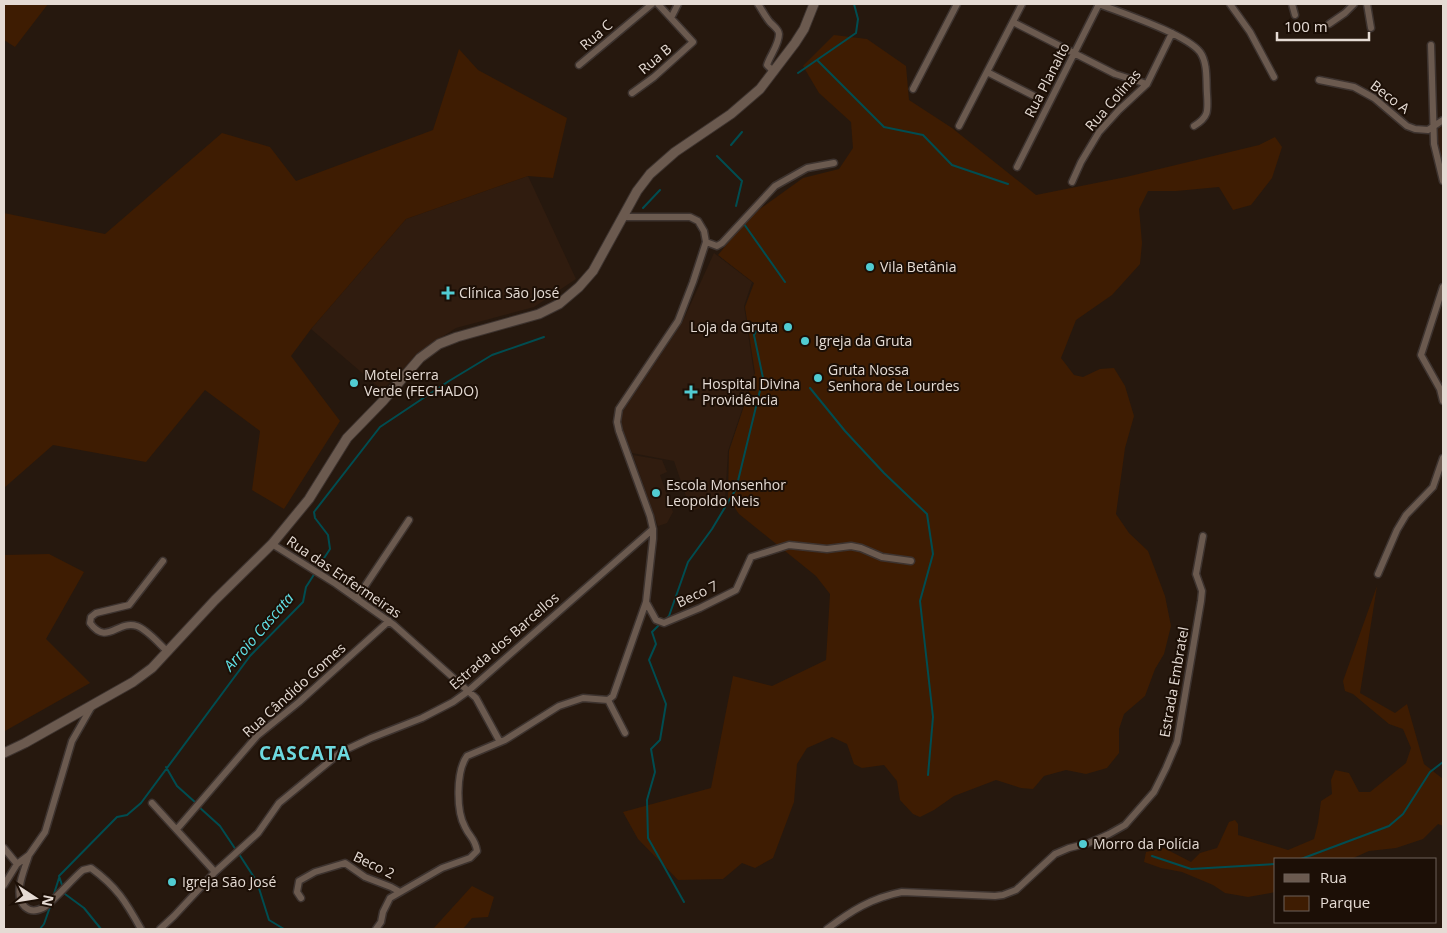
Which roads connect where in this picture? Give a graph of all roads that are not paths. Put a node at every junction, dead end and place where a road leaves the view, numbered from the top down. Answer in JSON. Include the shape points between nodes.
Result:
{"nodes":[{"id":1,"x":652,"y":4,"type":"edge"},
{"id":2,"x":658,"y":4,"type":"edge"},
{"id":3,"x":678,"y":4,"type":"edge"},
{"id":4,"x":758,"y":4,"type":"edge"},
{"id":5,"x":814,"y":4,"type":"edge"},
{"id":6,"x":957,"y":4,"type":"edge"},
{"id":7,"x":1022,"y":4,"type":"edge"},
{"id":8,"x":1099,"y":4,"type":"edge"},
{"id":9,"x":1230,"y":4,"type":"edge"},
{"id":10,"x":1292,"y":4,"type":"edge"},
{"id":11,"x":1354,"y":4,"type":"edge"},
{"id":12,"x":1367,"y":4,"type":"edge"},
{"id":13,"x":1295,"y":14,"type":"dead end"},
{"id":14,"x":671,"y":18,"type":"junction"},
{"id":15,"x":1013,"y":22,"type":"junction"},
{"id":16,"x":1329,"y":24,"type":"dead end"},
{"id":17,"x":1371,"y":28,"type":"dead end"},
{"id":18,"x":1172,"y":33,"type":"junction"},
{"id":19,"x":1431,"y":45,"type":"dead end"},
{"id":20,"x":1074,"y":54,"type":"junction"},
{"id":21,"x":579,"y":65,"type":"dead end"},
{"id":22,"x":774,"y":72,"type":"junction"},
{"id":23,"x":987,"y":72,"type":"junction"},
{"id":24,"x":1274,"y":77,"type":"dead end"},
{"id":25,"x":1319,"y":80,"type":"dead end"},
{"id":26,"x":1147,"y":84,"type":"junction"},
{"id":27,"x":913,"y":90,"type":"dead end"},
{"id":28,"x":632,"y":93,"type":"dead end"},
{"id":29,"x":1034,"y":96,"type":"dead end"},
{"id":30,"x":1443,"y":120,"type":"edge"},
{"id":31,"x":1435,"y":125,"type":"junction"},
{"id":32,"x":959,"y":126,"type":"dead end"},
{"id":33,"x":1194,"y":126,"type":"dead end"},
{"id":34,"x":834,"y":162,"type":"dead end"},
{"id":35,"x":1017,"y":167,"type":"dead end"},
{"id":36,"x":1443,"y":181,"type":"edge"},
{"id":37,"x":1072,"y":182,"type":"dead end"},
{"id":38,"x":623,"y":218,"type":"junction"},
{"id":39,"x":706,"y":242,"type":"junction"},
{"id":40,"x":1443,"y":287,"type":"edge"},
{"id":41,"x":1443,"y":401,"type":"edge"},
{"id":42,"x":1443,"y":458,"type":"edge"},
{"id":43,"x":409,"y":520,"type":"dead end"},
{"id":44,"x":653,"y":529,"type":"junction"},
{"id":45,"x":1203,"y":536,"type":"dead end"},
{"id":46,"x":272,"y":544,"type":"junction"},
{"id":47,"x":163,"y":561,"type":"dead end"},
{"id":48,"x":910,"y":561,"type":"dead end"},
{"id":49,"x":1378,"y":574,"type":"dead end"},
{"id":50,"x":357,"y":598,"type":"junction"},
{"id":51,"x":646,"y":602,"type":"junction"},
{"id":52,"x":390,"y":621,"type":"junction"},
{"id":53,"x":168,"y":652,"type":"junction"},
{"id":54,"x":467,"y":692,"type":"junction"},
{"id":55,"x":608,"y":700,"type":"junction"},
{"id":56,"x":94,"y":703,"type":"junction"},
{"id":57,"x":624,"y":733,"type":"dead end"},
{"id":58,"x":500,"y":742,"type":"junction"},
{"id":59,"x":4,"y":753,"type":"edge"},
{"id":60,"x":152,"y":803,"type":"dead end"},
{"id":61,"x":177,"y":829,"type":"junction"},
{"id":62,"x":4,"y":848,"type":"edge"},
{"id":63,"x":29,"y":855,"type":"junction"},
{"id":64,"x":17,"y":864,"type":"junction"},
{"id":65,"x":215,"y":872,"type":"junction"},
{"id":66,"x":4,"y":885,"type":"edge"},
{"id":67,"x":400,"y":892,"type":"junction"},
{"id":68,"x":301,"y":898,"type":"dead end"},
{"id":69,"x":140,"y":929,"type":"edge"},
{"id":70,"x":160,"y":929,"type":"edge"},
{"id":71,"x":376,"y":929,"type":"edge"},
{"id":72,"x":827,"y":929,"type":"edge"}],
"edges":[{"from":1,"to":21,"type":"street","name":"Rua C"},
{"from":2,"to":14,"type":"street"},
{"from":3,"to":14,"type":"street"},
{"from":4,"to":22,"type":"street","via":[[779,34],[767,65]]},
{"from":5,"to":22,"type":"main road","via":[[795,44]]},
{"from":6,"to":27,"type":"street"},
{"from":7,"to":15,"type":"street"},
{"from":8,"to":18,"type":"street"},
{"from":8,"to":20,"type":"street","name":"Rua Planalto"},
{"from":9,"to":24,"type":"street","via":[[1250,32]]},
{"from":10,"to":13,"type":"street"},
{"from":11,"to":16,"type":"street"},
{"from":12,"to":17,"type":"street"},
{"from":14,"to":28,"type":"street","name":"Rua B","via":[[693,42]]},
{"from":15,"to":20,"type":"street"},
{"from":15,"to":23,"type":"street"},
{"from":18,"to":26,"type":"street","name":"Rua Colinas"},
{"from":18,"to":33,"type":"street","via":[[1200,52],[1205,68],[1207,110],[1203,120]]},
{"from":19,"to":31,"type":"street"},
{"from":20,"to":26,"type":"street","via":[[1115,74]]},
{"from":20,"to":35,"type":"street","name":"Rua Planalto"},
{"from":22,"to":38,"type":"main road","via":[[752,97],[650,174]]},
{"from":23,"to":29,"type":"street"},
{"from":23,"to":32,"type":"street"},
{"from":25,"to":31,"type":"street","name":"Beco A","via":[[1354,86],[1407,126],[1428,130]]},
{"from":26,"to":37,"type":"street","name":"Rua Colinas","via":[[1099,132]]},
{"from":30,"to":31,"type":"street","name":"Beco A"},
{"from":31,"to":36,"type":"street","via":[[1434,144]]},
{"from":34,"to":39,"type":"street","via":[[807,168],[775,186],[722,243],[717,246]]},
{"from":38,"to":39,"type":"street","via":[[690,217],[698,220]]},
{"from":38,"to":46,"type":"main road","via":[[594,272],[559,304],[540,314],[439,344],[420,358],[347,438],[309,499]]},
{"from":39,"to":44,"type":"street","via":[[678,321],[619,408],[619,431]]},
{"from":40,"to":41,"type":"street","via":[[1421,355]]},
{"from":42,"to":49,"type":"street","via":[[1433,487],[1410,510]]},
{"from":43,"to":50,"type":"street"},
{"from":44,"to":51,"type":"street"},
{"from":44,"to":54,"type":"street","name":"Estrada dos Barcellos"},
{"from":45,"to":72,"type":"street","name":"Estrada Embratel","via":[[1196,574],[1202,591],[1177,742],[1154,792],[1125,824],[1095,840],[1055,854],[1016,890],[1003,895],[902,892],[886,895],[849,912]]},
{"from":46,"to":50,"type":"street","name":"Rua das Enfermeiras"},
{"from":46,"to":53,"type":"main road"},
{"from":47,"to":53,"type":"street","via":[[129,605],[96,613],[90,623],[100,633],[134,625],[142,628]]},
{"from":48,"to":51,"type":"street","name":"Beco 7","via":[[882,557],[851,546],[826,550],[788,545],[752,557],[736,590],[664,623],[656,620]]},
{"from":50,"to":52,"type":"street","name":"Rua das Enfermeiras"},
{"from":51,"to":55,"type":"street","via":[[613,696]]},
{"from":52,"to":54,"type":"street","name":"Rua das Enfermeiras"},
{"from":52,"to":61,"type":"street","name":"Rua Cândido Gomes","via":[[258,736]]},
{"from":53,"to":56,"type":"main road","via":[[133,682]]},
{"from":54,"to":58,"type":"street","name":"Rua das Enfermeiras","via":[[476,698]]},
{"from":54,"to":65,"type":"street","name":"Estrada dos Barcellos","via":[[422,718],[341,752],[279,803],[258,833]]},
{"from":55,"to":57,"type":"street"},
{"from":55,"to":58,"type":"street","via":[[583,698],[559,706]]},
{"from":56,"to":59,"type":"main road"},
{"from":56,"to":63,"type":"street","via":[[72,740],[46,832]]},
{"from":58,"to":67,"type":"street","via":[[467,756],[460,774],[459,816],[476,841],[477,851],[470,858],[442,868]]},
{"from":60,"to":61,"type":"street"},
{"from":61,"to":65,"type":"street"},
{"from":62,"to":64,"type":"street"},
{"from":63,"to":64,"type":"street"},
{"from":63,"to":69,"type":"street","via":[[20,894],[22,904],[28,910],[45,907],[83,870],[91,868],[108,880],[124,899]]},
{"from":64,"to":66,"type":"street"},
{"from":65,"to":70,"type":"street","name":"Estrada dos Barcellos"},
{"from":67,"to":68,"type":"street","name":"Beco 2","via":[[365,877],[345,863],[315,872],[300,881],[297,892]]},
{"from":67,"to":71,"type":"street","via":[[390,898]]}]}
